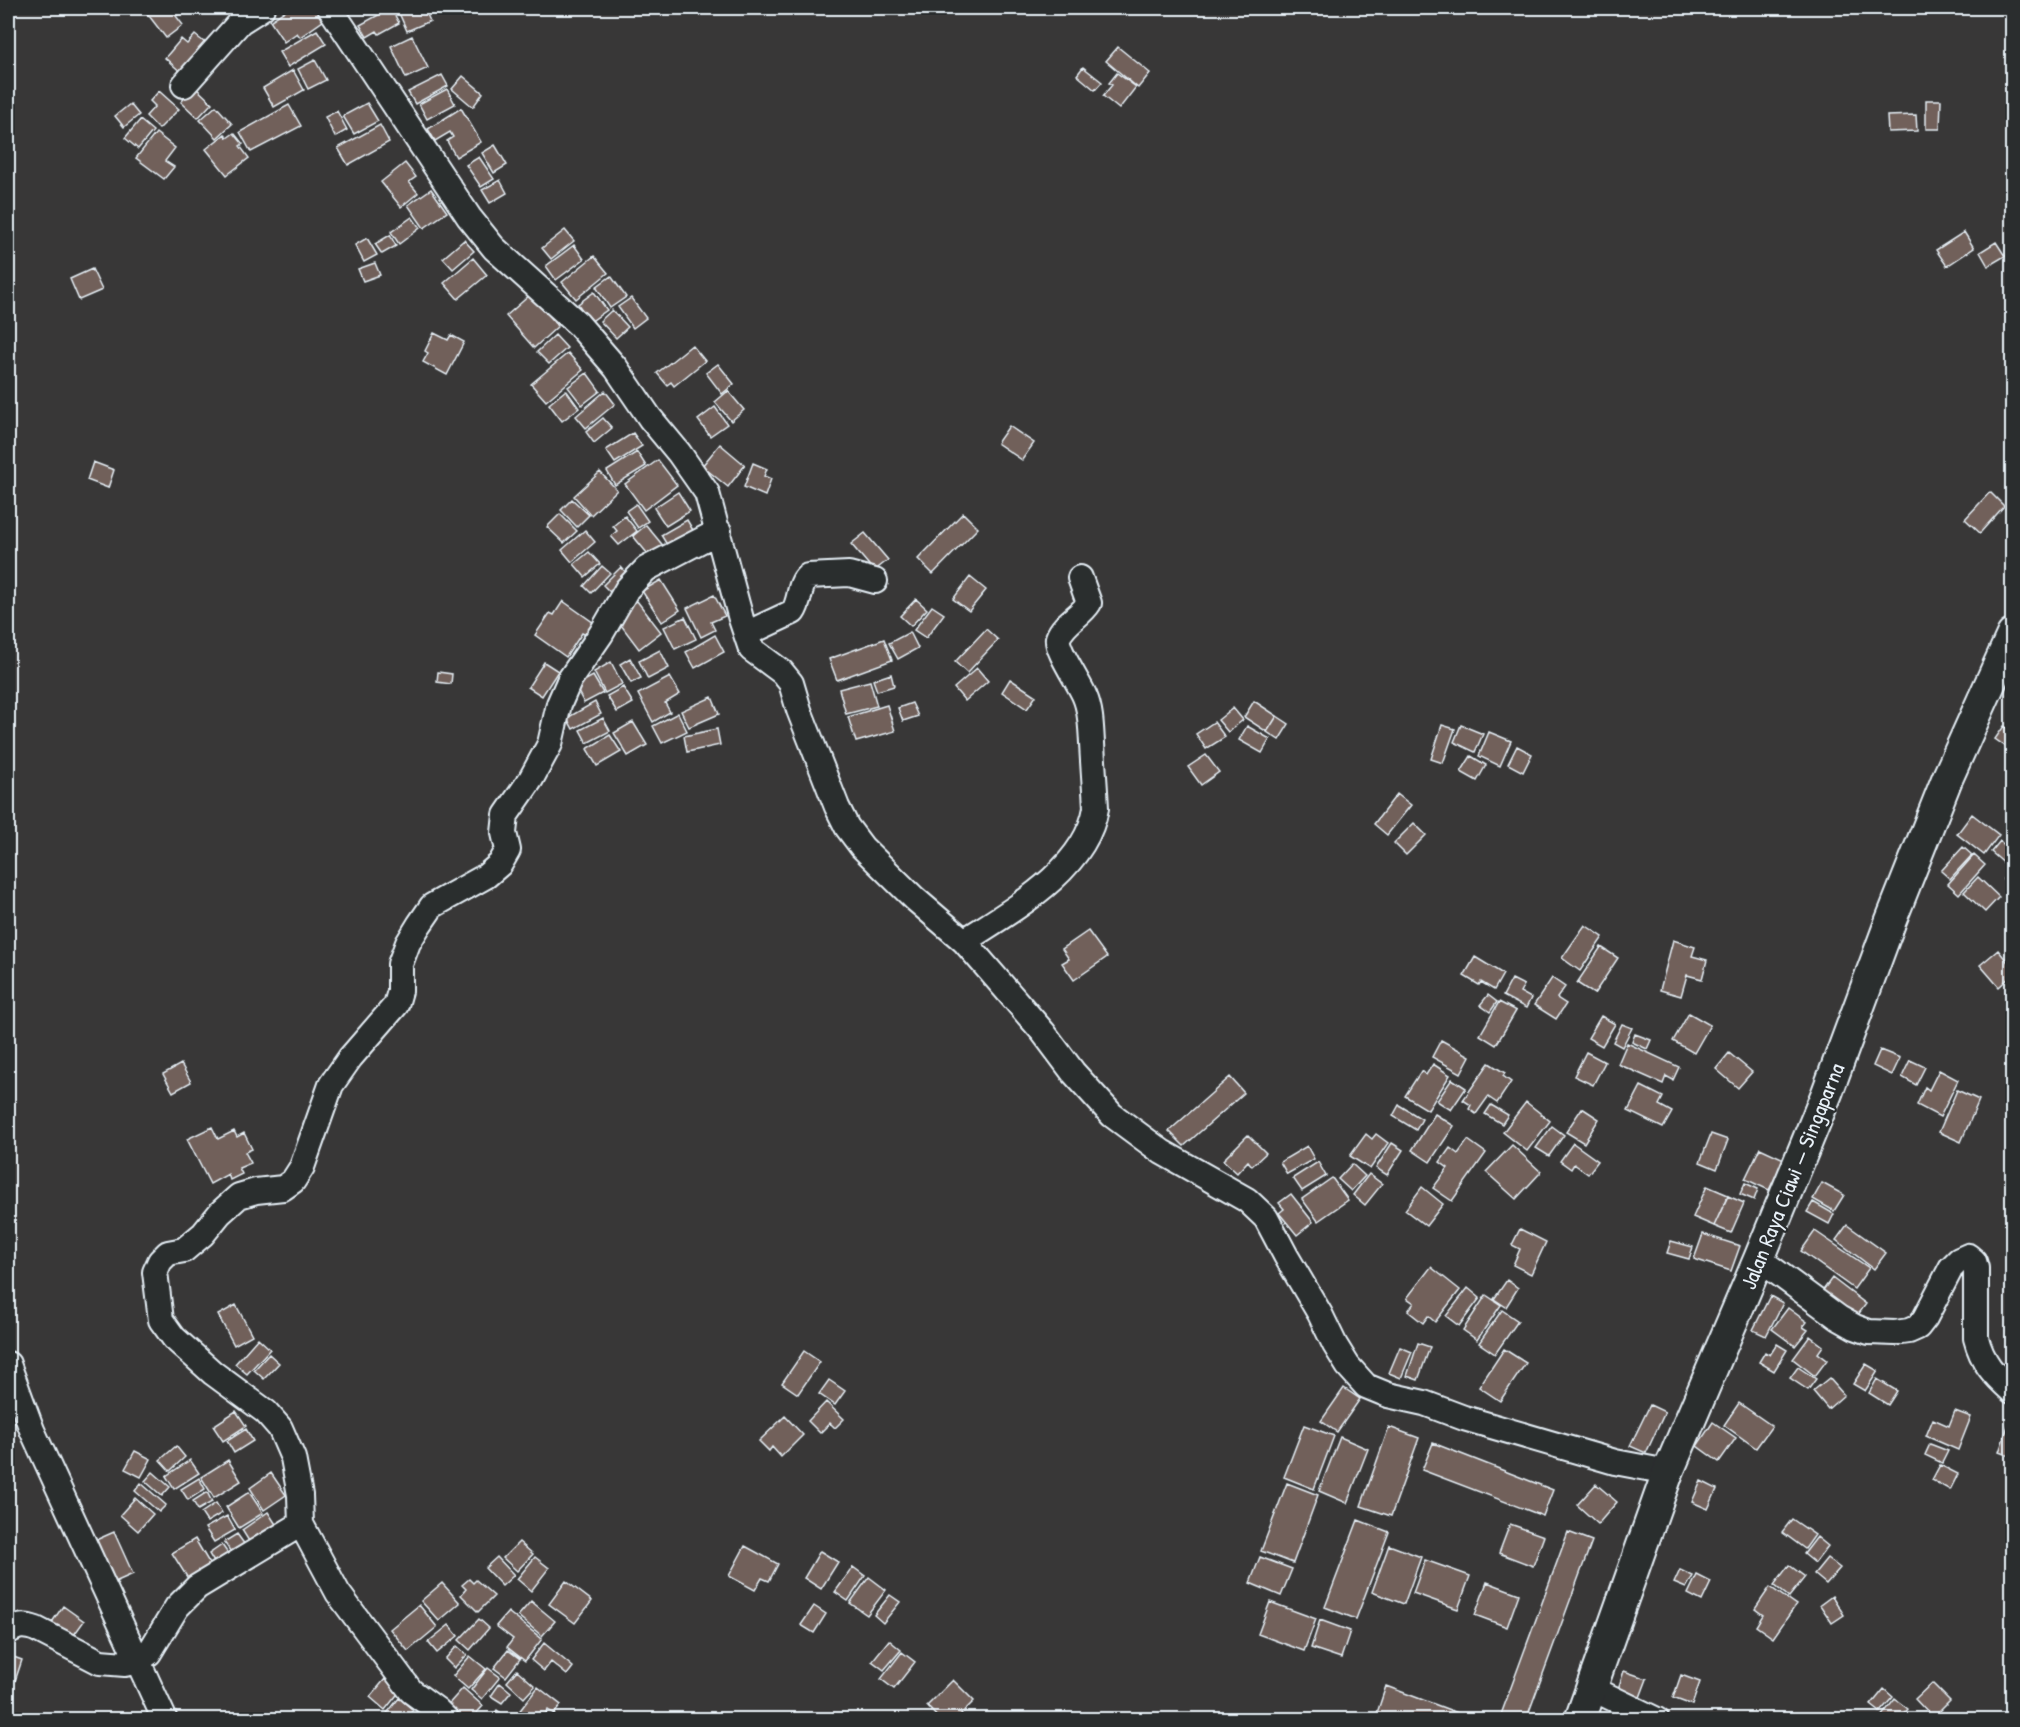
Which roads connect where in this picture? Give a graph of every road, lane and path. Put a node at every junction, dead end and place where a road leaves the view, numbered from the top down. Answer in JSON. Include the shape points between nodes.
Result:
{"nodes":[{"id":1,"x":262,"y":8,"type":"edge"},
{"id":2,"x":330,"y":8,"type":"edge"},
{"id":3,"x":184,"y":85,"type":"dead end"},
{"id":4,"x":718,"y":531,"type":"junction"},
{"id":5,"x":1080,"y":578,"type":"dead end"},
{"id":6,"x":875,"y":581,"type":"dead end"},
{"id":7,"x":746,"y":634,"type":"junction"},
{"id":8,"x":2013,"y":635,"type":"edge"},
{"id":9,"x":964,"y":941,"type":"junction"},
{"id":10,"x":1759,"y":1258,"type":"junction"},
{"id":11,"x":8,"y":1364,"type":"edge"},
{"id":12,"x":2013,"y":1391,"type":"edge"},
{"id":13,"x":1668,"y":1472,"type":"junction"},
{"id":14,"x":301,"y":1524,"type":"junction"},
{"id":15,"x":8,"y":1632,"type":"edge"},
{"id":16,"x":139,"y":1660,"type":"junction"},
{"id":17,"x":1591,"y":1688,"type":"junction"},
{"id":18,"x":165,"y":1719,"type":"edge"},
{"id":19,"x":447,"y":1719,"type":"edge"},
{"id":20,"x":1580,"y":1719,"type":"edge"},
{"id":21,"x":1657,"y":1719,"type":"edge"}],
"edges":[{"from":1,"to":3,"type":"street","via":[[240,22]]},
{"from":2,"to":4,"type":"street","via":[[469,217],[495,248],[578,324],[616,368],[707,493]]},
{"from":4,"to":7,"type":"street"},
{"from":4,"to":14,"type":"street","via":[[646,569],[627,589],[570,679],[543,759],[506,815],[504,833],[508,850],[486,876],[432,906],[419,925],[400,964],[396,1005],[332,1085],[302,1167],[293,1181],[283,1188],[239,1196],[184,1250],[168,1253],[155,1272],[161,1320],[174,1338],[266,1412],[280,1428],[293,1458]]},
{"from":5,"to":9,"type":"street","via":[[1089,603],[1069,622],[1058,641],[1087,700],[1094,820],[1083,843],[1047,883]]},
{"from":6,"to":7,"type":"street","via":[[849,574],[808,576],[803,580],[793,612]]},
{"from":7,"to":9,"type":"street","via":[[751,649],[791,683],[847,827],[884,871]]},
{"from":8,"to":10,"type":"main road","name":"Jalan Raya Ciawi — Singaparna","via":[[1947,778],[1827,1093]]},
{"from":9,"to":13,"type":"street","via":[[1112,1115],[1162,1152],[1247,1200],[1266,1218],[1335,1345],[1366,1386],[1616,1462]]},
{"from":10,"to":12,"type":"street","via":[[1855,1327],[1895,1333],[1918,1327],[1951,1268],[1968,1256],[1976,1268],[1978,1348],[1994,1376]]},
{"from":10,"to":13,"type":"main road","name":"Jalan Raya Ciawi — Singaparna"},
{"from":11,"to":16,"type":"street","via":[[33,1430]]},
{"from":13,"to":17,"type":"main road","name":"Jalan Raya Ciawi — Singaparna"},
{"from":14,"to":16,"type":"street","via":[[197,1587],[177,1608],[149,1653]]},
{"from":14,"to":19,"type":"street","via":[[338,1593],[366,1633],[411,1690]]},
{"from":15,"to":16,"type":"street","via":[[16,1626],[36,1629],[100,1662],[125,1664]]},
{"from":16,"to":18,"type":"street"},
{"from":17,"to":20,"type":"main road","name":"Jalan Raya Ciawi — Singaparna"},
{"from":17,"to":21,"type":"street"}]}
